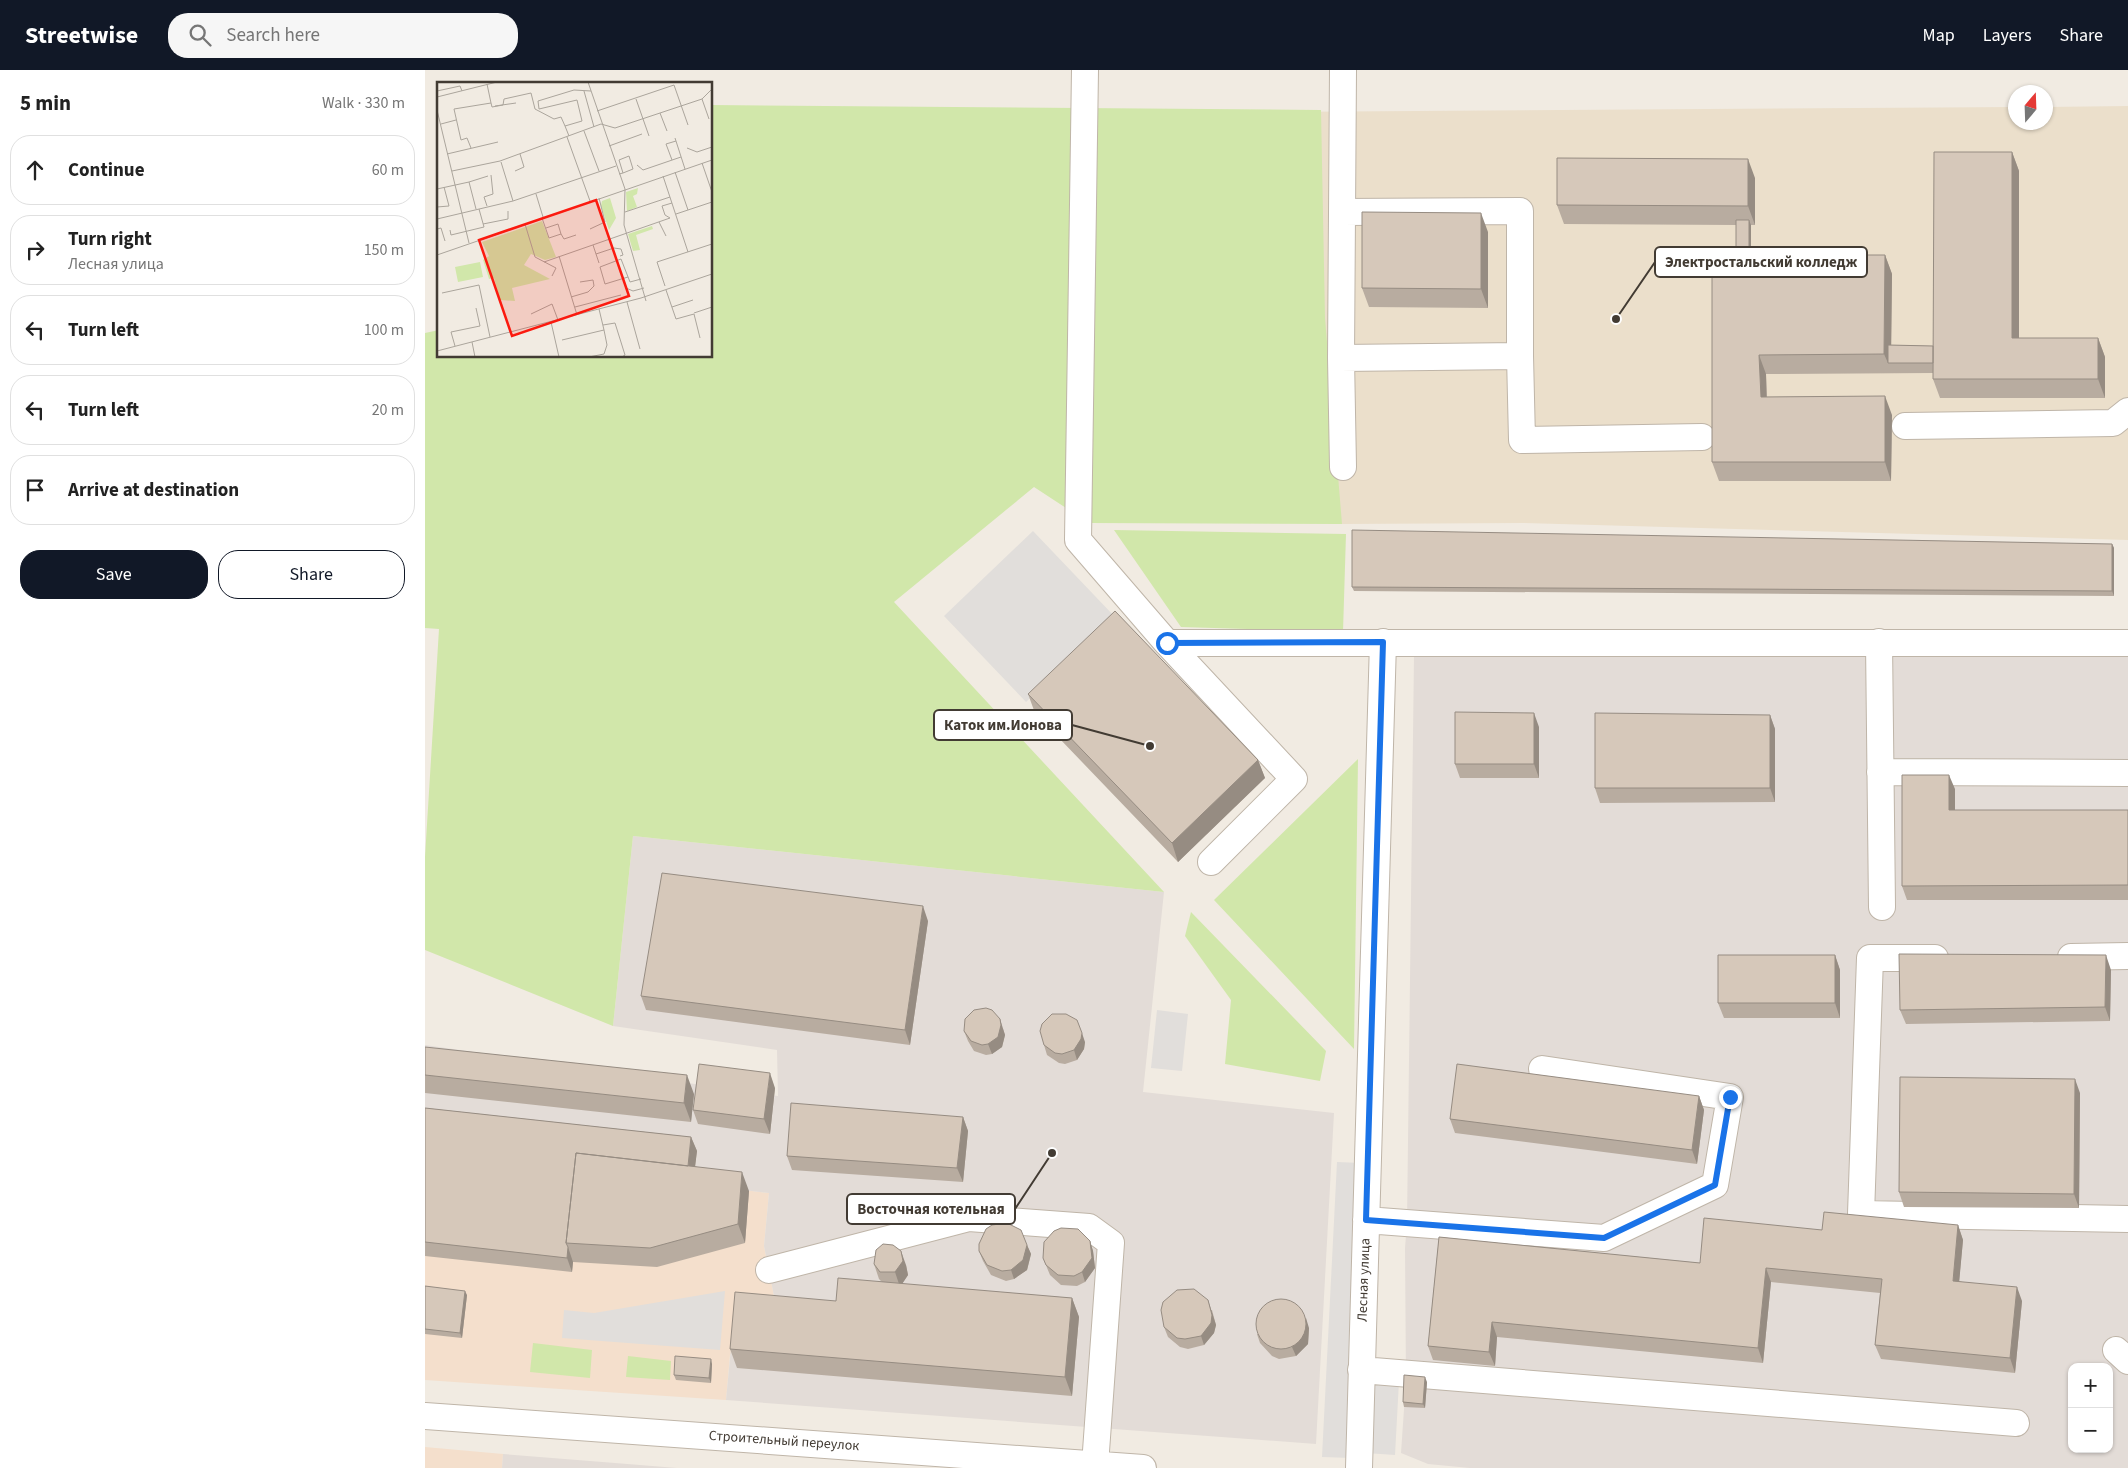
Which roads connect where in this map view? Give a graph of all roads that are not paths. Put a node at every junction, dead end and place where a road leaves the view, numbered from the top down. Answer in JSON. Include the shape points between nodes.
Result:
{"nodes":[{"id":1,"x":1085,"y":70,"type":"edge"},
{"id":2,"x":1343,"y":70,"type":"edge"},
{"id":3,"x":1343,"y":212,"type":"junction"},
{"id":4,"x":1520,"y":356,"type":"junction"},
{"id":5,"x":1341,"y":358,"type":"junction"},
{"id":6,"x":2128,"y":411,"type":"edge"},
{"id":7,"x":1905,"y":426,"type":"dead end"},
{"id":8,"x":1702,"y":437,"type":"dead end"},
{"id":9,"x":1343,"y":467,"type":"dead end"},
{"id":10,"x":1383,"y":642,"type":"junction"},
{"id":11,"x":1879,"y":642,"type":"junction"},
{"id":12,"x":1167,"y":643,"type":"junction"},
{"id":13,"x":2128,"y":643,"type":"edge"},
{"id":14,"x":1880,"y":772,"type":"junction"},
{"id":15,"x":2128,"y":774,"type":"edge"},
{"id":16,"x":1211,"y":862,"type":"dead end"},
{"id":17,"x":1882,"y":907,"type":"dead end"},
{"id":18,"x":2128,"y":956,"type":"edge"},
{"id":19,"x":2049,"y":957,"type":"edge"},
{"id":20,"x":1959,"y":958,"type":"edge"},
{"id":21,"x":1542,"y":1068,"type":"dead end"},
{"id":22,"x":2128,"y":1219,"type":"edge"},
{"id":23,"x":1366,"y":1220,"type":"junction"},
{"id":24,"x":769,"y":1270,"type":"dead end"},
{"id":25,"x":1361,"y":1370,"type":"junction"},
{"id":26,"x":425,"y":1416,"type":"edge"},
{"id":27,"x":2016,"y":1423,"type":"dead end"},
{"id":28,"x":983,"y":1462,"type":"edge"},
{"id":29,"x":1095,"y":1465,"type":"junction"},
{"id":30,"x":1143,"y":1468,"type":"edge"},
{"id":31,"x":1359,"y":1468,"type":"edge"}],
"edges":[{"from":1,"to":12,"type":"street","via":[[1078,540]]},
{"from":2,"to":3,"type":"street"},
{"from":3,"to":4,"type":"street","via":[[1520,211]]},
{"from":3,"to":5,"type":"street"},
{"from":4,"to":5,"type":"street"},
{"from":4,"to":8,"type":"street","via":[[1522,440]]},
{"from":5,"to":9,"type":"street"},
{"from":6,"to":7,"type":"street","via":[[2113,423]]},
{"from":10,"to":11,"type":"street"},
{"from":10,"to":12,"type":"street"},
{"from":10,"to":23,"type":"street","name":"Лесная улица"},
{"from":11,"to":13,"type":"street"},
{"from":11,"to":14,"type":"street"},
{"from":12,"to":16,"type":"street","via":[[1294,779]]},
{"from":14,"to":15,"type":"street"},
{"from":14,"to":17,"type":"street"},
{"from":18,"to":19,"type":"street"},
{"from":20,"to":22,"type":"street","via":[[1870,958],[1861,1214]]},
{"from":21,"to":23,"type":"street","via":[[1730,1097],[1715,1185],[1604,1238]]},
{"from":23,"to":25,"type":"street","name":"Лесная улица"},
{"from":24,"to":29,"type":"street","via":[[969,1218],[1089,1227],[1111,1243]]},
{"from":25,"to":27,"type":"street"},
{"from":25,"to":31,"type":"street","name":"Лесная улица"},
{"from":26,"to":28,"type":"street","name":"Строительный переулок"},
{"from":28,"to":29,"type":"street","name":"Строительный переулок"},
{"from":29,"to":30,"type":"street","name":"Строительный переулок"}]}
